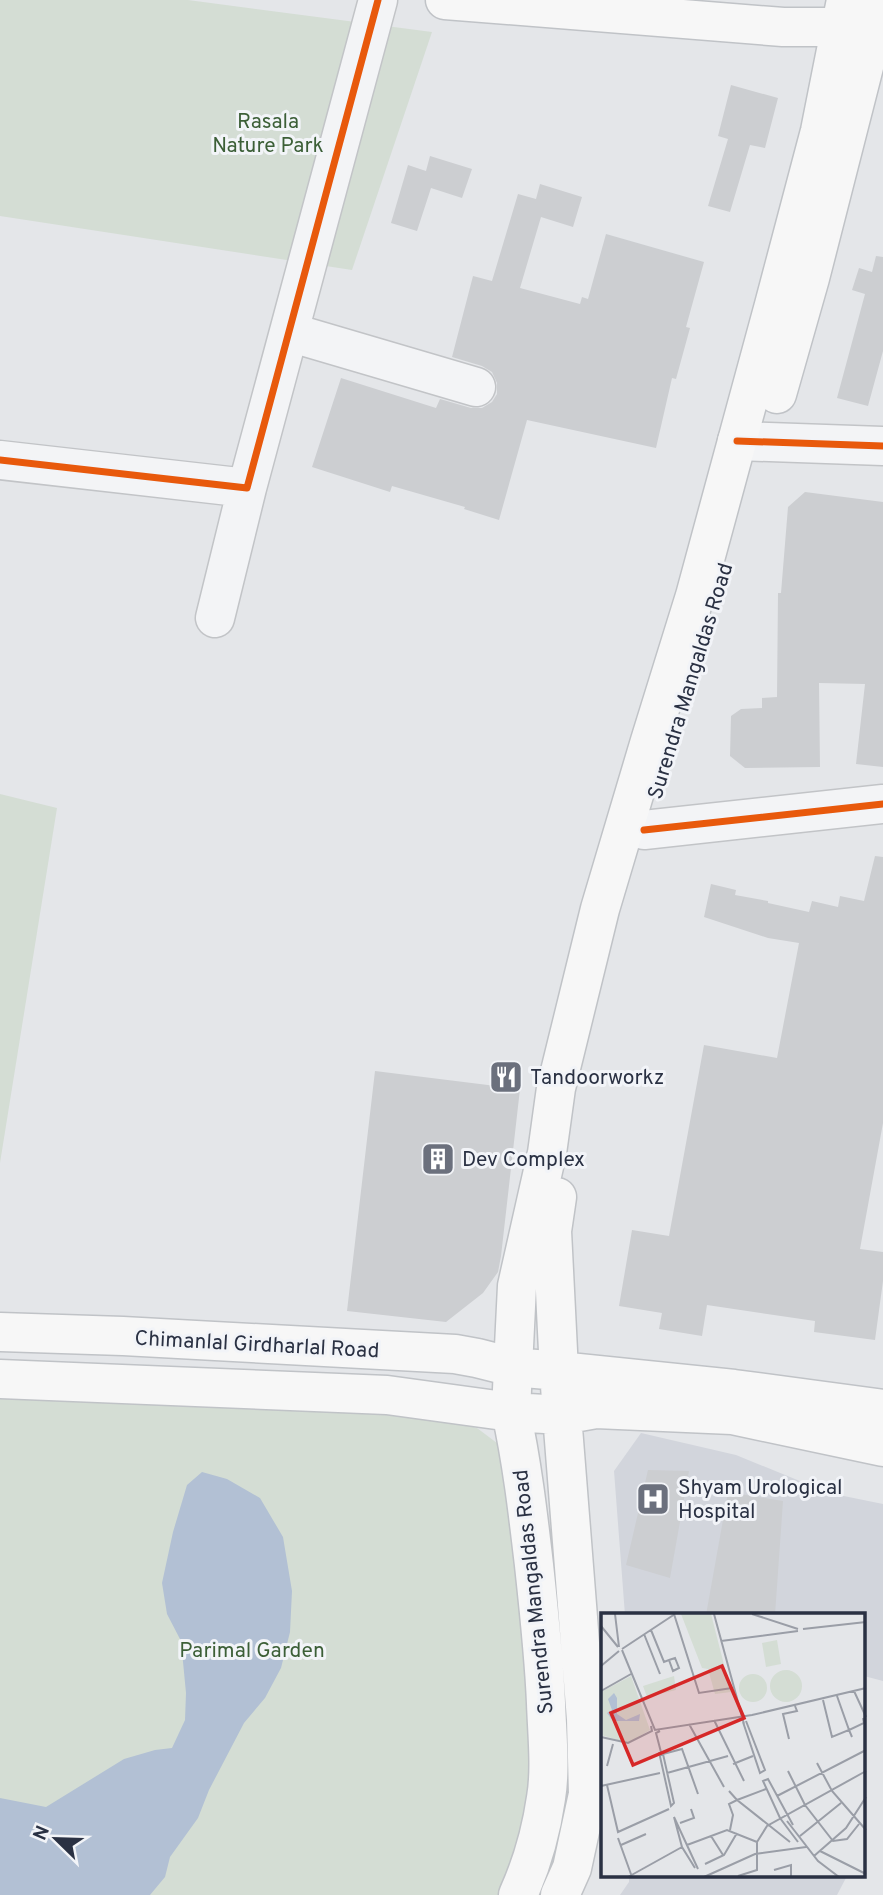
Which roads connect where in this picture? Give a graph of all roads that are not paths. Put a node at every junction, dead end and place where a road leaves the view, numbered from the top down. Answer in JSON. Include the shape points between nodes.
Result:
{"nodes":[{"id":1,"x":378,"y":0,"type":"edge"},
{"id":2,"x":445,"y":0,"type":"edge"},
{"id":3,"x":865,"y":16,"type":"edge"},
{"id":4,"x":289,"y":332,"type":"junction"},
{"id":5,"x":476,"y":387,"type":"dead end"},
{"id":6,"x":750,"y":442,"type":"junction"},
{"id":7,"x":883,"y":446,"type":"edge"},
{"id":8,"x":0,"y":460,"type":"edge"},
{"id":9,"x":247,"y":488,"type":"junction"},
{"id":10,"x":215,"y":618,"type":"dead end"},
{"id":11,"x":883,"y":804,"type":"edge"},
{"id":12,"x":644,"y":830,"type":"junction"},
{"id":13,"x":0,"y":1332,"type":"edge"},
{"id":14,"x":513,"y":1367,"type":"junction"},
{"id":15,"x":559,"y":1371,"type":"junction"},
{"id":16,"x":0,"y":1379,"type":"edge"},
{"id":17,"x":510,"y":1412,"type":"junction"},
{"id":18,"x":562,"y":1415,"type":"junction"},
{"id":19,"x":876,"y":1428,"type":"edge"},
{"id":20,"x":518,"y":1895,"type":"edge"},
{"id":21,"x":560,"y":1895,"type":"edge"}],
"edges":[{"from":1,"to":4,"type":"street"},
{"from":2,"to":3,"type":"main road","via":[[783,27]]},
{"from":3,"to":6,"type":"main road","name":"Surendra Mangaldas Road","via":[[810,278]]},
{"from":4,"to":5,"type":"street"},
{"from":4,"to":9,"type":"street"},
{"from":6,"to":7,"type":"street"},
{"from":6,"to":12,"type":"main road","name":"Surendra Mangaldas Road"},
{"from":6,"to":14,"type":"main road","name":"Surendra Mangaldas Road","via":[[695,596],[600,909],[556,1087],[547,1153],[517,1286]]},
{"from":8,"to":9,"type":"street"},
{"from":9,"to":10,"type":"street"},
{"from":11,"to":12,"type":"street"},
{"from":12,"to":15,"type":"main road","name":"Surendra Mangaldas Road","via":[[604,965],[570,1110],[552,1231]]},
{"from":13,"to":14,"type":"main road","name":"Chimanlal Girdharlal Road","via":[[454,1354]]},
{"from":14,"to":15,"type":"main road","name":"Chimanlal Girdharlal Road"},
{"from":14,"to":17,"type":"main road","name":"Surendra Mangaldas Road"},
{"from":15,"to":18,"type":"main road","name":"Surendra Mangaldas Road"},
{"from":15,"to":19,"type":"main road","via":[[734,1389]]},
{"from":16,"to":17,"type":"main road","via":[[387,1395]]},
{"from":17,"to":18,"type":"main road"},
{"from":17,"to":20,"type":"main road","name":"Surendra Mangaldas Road","via":[[544,1652],[547,1748],[547,1796],[530,1869]]},
{"from":18,"to":19,"type":"main road","via":[[596,1409]]},
{"from":18,"to":21,"type":"main road","name":"Surendra Mangaldas Road","via":[[588,1794],[572,1868]]}]}
